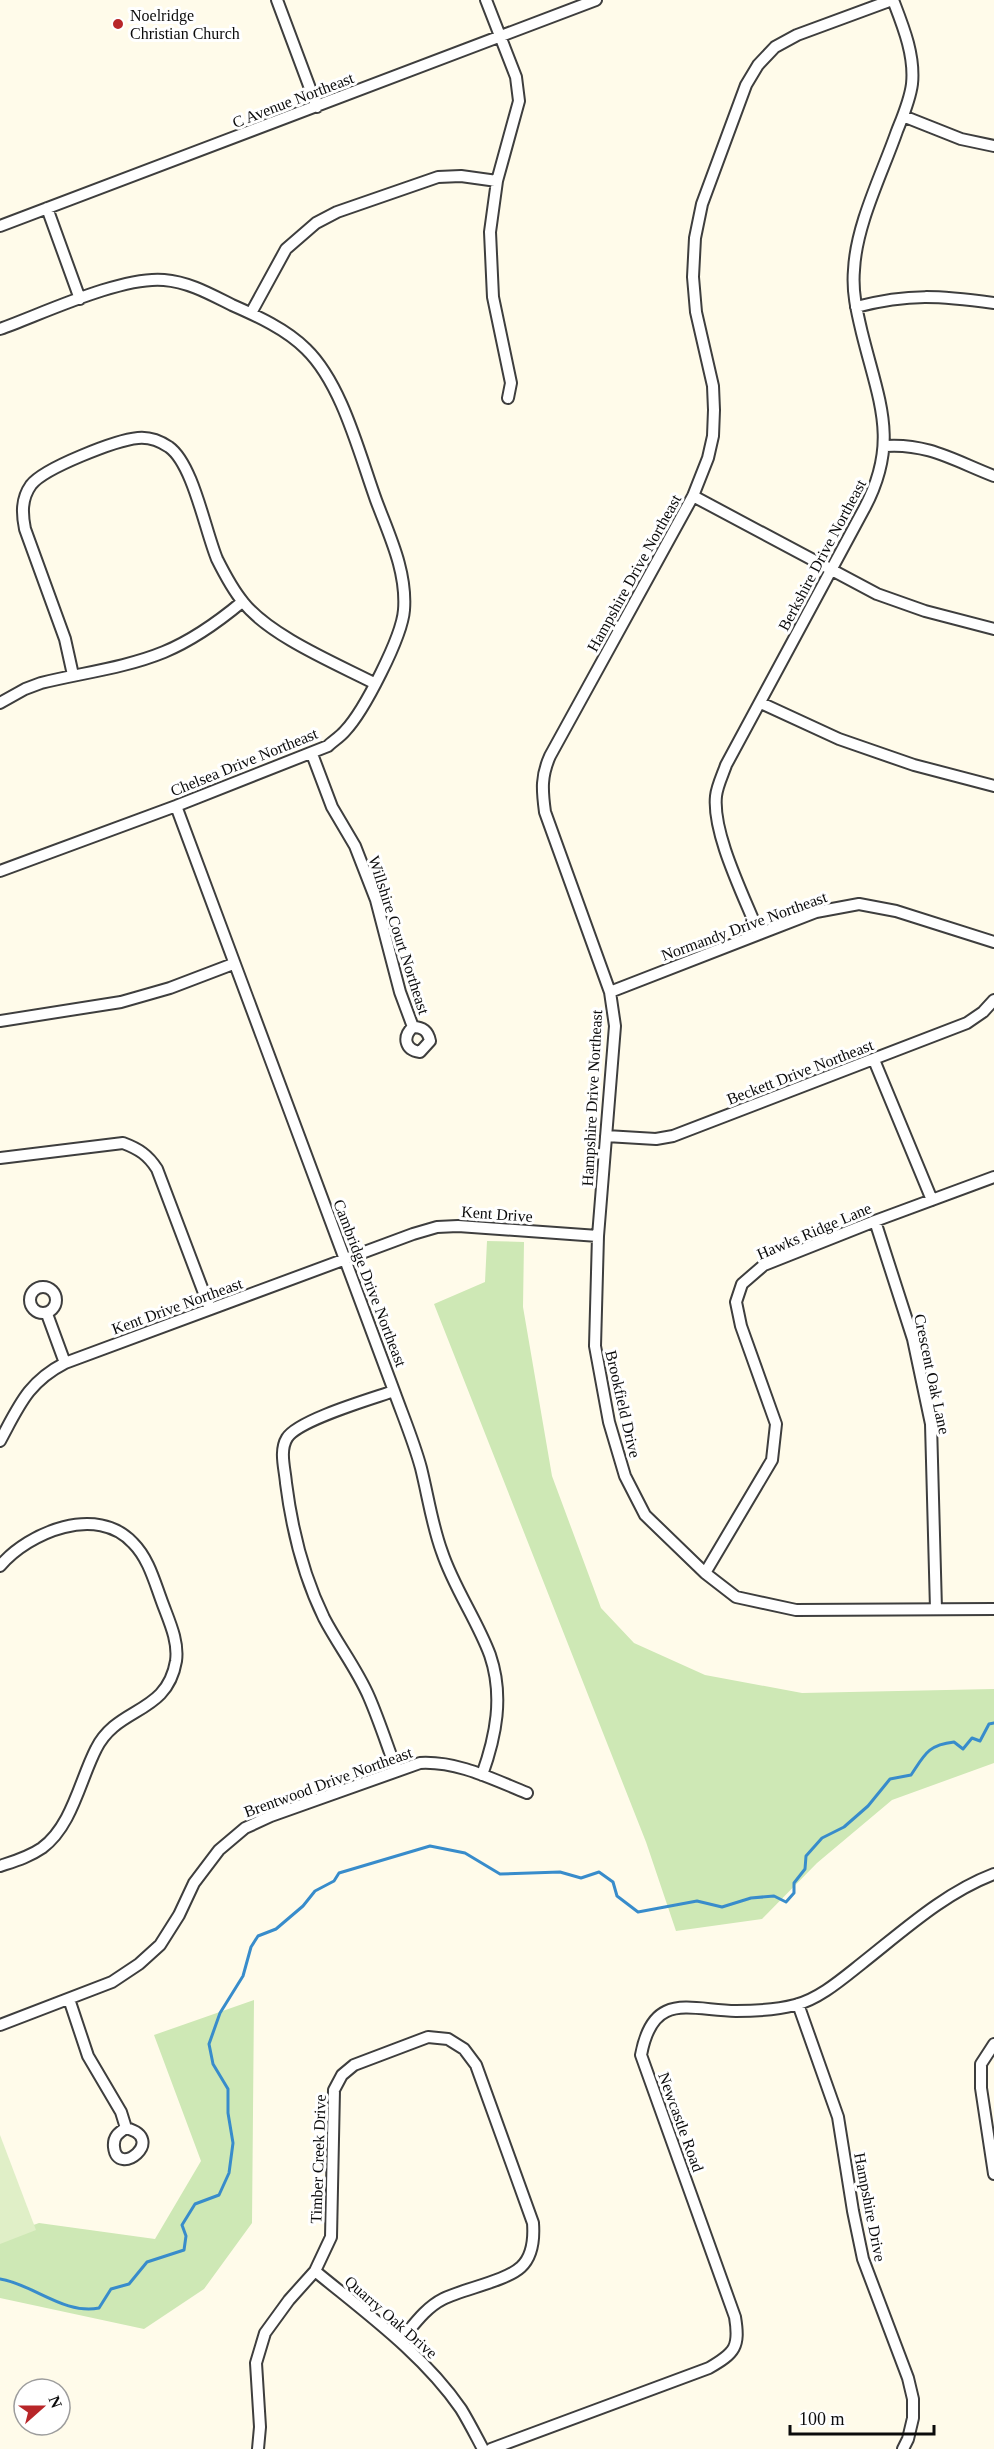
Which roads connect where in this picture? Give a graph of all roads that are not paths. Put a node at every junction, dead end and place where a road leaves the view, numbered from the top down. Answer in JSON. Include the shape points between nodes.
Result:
{"nodes":[{"id":1,"x":277,"y":0,"type":"edge"},
{"id":2,"x":486,"y":0,"type":"edge"},
{"id":3,"x":596,"y":0,"type":"edge"},
{"id":4,"x":892,"y":0,"type":"edge"},
{"id":5,"x":499,"y":37,"type":"junction"},
{"id":6,"x":317,"y":107,"type":"junction"},
{"id":7,"x":903,"y":116,"type":"junction"},
{"id":8,"x":994,"y":146,"type":"edge"},
{"id":9,"x":497,"y":181,"type":"junction"},
{"id":10,"x":48,"y":208,"type":"junction"},
{"id":11,"x":0,"y":226,"type":"edge"},
{"id":12,"x":80,"y":299,"type":"junction"},
{"id":13,"x":994,"y":303,"type":"edge"},
{"id":14,"x":856,"y":307,"type":"junction"},
{"id":15,"x":251,"y":313,"type":"junction"},
{"id":16,"x":0,"y":330,"type":"edge"},
{"id":17,"x":508,"y":398,"type":"dead end"},
{"id":18,"x":885,"y":446,"type":"junction"},
{"id":19,"x":994,"y":476,"type":"edge"},
{"id":20,"x":693,"y":496,"type":"junction"},
{"id":21,"x":830,"y":571,"type":"junction"},
{"id":22,"x":242,"y":602,"type":"junction"},
{"id":23,"x":994,"y":629,"type":"edge"},
{"id":24,"x":73,"y":675,"type":"junction"},
{"id":25,"x":374,"y":683,"type":"junction"},
{"id":26,"x":0,"y":703,"type":"edge"},
{"id":27,"x":761,"y":703,"type":"junction"},
{"id":28,"x":312,"y":754,"type":"junction"},
{"id":29,"x":994,"y":786,"type":"edge"},
{"id":30,"x":176,"y":806,"type":"junction"},
{"id":31,"x":0,"y":871,"type":"edge"},
{"id":32,"x":759,"y":934,"type":"junction"},
{"id":33,"x":994,"y":942,"type":"edge"},
{"id":34,"x":233,"y":964,"type":"junction"},
{"id":35,"x":610,"y":992,"type":"junction"},
{"id":36,"x":994,"y":1000,"type":"edge"},
{"id":37,"x":0,"y":1021,"type":"edge"},
{"id":38,"x":413,"y":1028,"type":"dead end"},
{"id":39,"x":874,"y":1060,"type":"junction"},
{"id":40,"x":606,"y":1136,"type":"junction"},
{"id":41,"x":0,"y":1158,"type":"edge"},
{"id":42,"x":994,"y":1177,"type":"edge"},
{"id":43,"x":932,"y":1200,"type":"junction"},
{"id":44,"x":875,"y":1221,"type":"junction"},
{"id":45,"x":598,"y":1236,"type":"junction"},
{"id":46,"x":396,"y":1241,"type":"joint"},
{"id":47,"x":345,"y":1260,"type":"junction"},
{"id":48,"x":210,"y":1309,"type":"junction"},
{"id":49,"x":47,"y":1314,"type":"dead end"},
{"id":50,"x":65,"y":1363,"type":"junction"},
{"id":51,"x":394,"y":1391,"type":"junction"},
{"id":52,"x":0,"y":1441,"type":"edge"},
{"id":53,"x":0,"y":1566,"type":"edge"},
{"id":54,"x":705,"y":1573,"type":"junction"},
{"id":55,"x":936,"y":1609,"type":"junction"},
{"id":56,"x":994,"y":1609,"type":"edge"},
{"id":57,"x":396,"y":1770,"type":"junction"},
{"id":58,"x":482,"y":1775,"type":"junction"},
{"id":59,"x":527,"y":1793,"type":"dead end"},
{"id":60,"x":0,"y":1866,"type":"edge"},
{"id":61,"x":994,"y":1874,"type":"edge"},
{"id":62,"x":69,"y":1999,"type":"junction"},
{"id":63,"x":798,"y":2004,"type":"junction"},
{"id":64,"x":0,"y":2025,"type":"edge"},
{"id":65,"x":994,"y":2044,"type":"edge"},
{"id":66,"x":126,"y":2128,"type":"dead end"},
{"id":67,"x":994,"y":2174,"type":"edge"},
{"id":68,"x":315,"y":2271,"type":"junction"},
{"id":69,"x":400,"y":2341,"type":"junction"},
{"id":70,"x":258,"y":2449,"type":"edge"},
{"id":71,"x":483,"y":2449,"type":"edge"},
{"id":72,"x":490,"y":2449,"type":"edge"},
{"id":73,"x":903,"y":2449,"type":"edge"}],
"edges":[{"from":1,"to":6,"type":"street"},
{"from":2,"to":5,"type":"street"},
{"from":3,"to":5,"type":"street","name":"C Avenue Northeast"},
{"from":4,"to":7,"type":"street","name":"Berkshire Drive Northeast","via":[[904,30],[912,68]]},
{"from":4,"to":20,"type":"street","name":"Hampshire Drive Northeast","via":[[775,47],[746,85],[702,204],[695,238],[696,312],[713,386],[714,410],[708,458]]},
{"from":5,"to":6,"type":"street","name":"C Avenue Northeast"},
{"from":5,"to":9,"type":"street","via":[[516,77],[519,101]]},
{"from":6,"to":10,"type":"street","name":"C Avenue Northeast"},
{"from":7,"to":8,"type":"street","via":[[961,139]]},
{"from":7,"to":14,"type":"street","name":"Berkshire Drive Northeast","via":[[856,251]]},
{"from":9,"to":15,"type":"street","via":[[438,177],[316,223],[286,249]]},
{"from":9,"to":17,"type":"street","via":[[490,268],[497,325],[511,383]]},
{"from":10,"to":11,"type":"street","name":"C Avenue Northeast"},
{"from":10,"to":12,"type":"street"},
{"from":12,"to":15,"type":"street","name":"Chelsea Drive Northeast","via":[[125,283],[163,279],[197,288]]},
{"from":12,"to":16,"type":"street","name":"Chelsea Drive Northeast"},
{"from":13,"to":14,"type":"street","via":[[934,295]]},
{"from":14,"to":18,"type":"street","name":"Berkshire Drive Northeast","via":[[880,405]]},
{"from":15,"to":25,"type":"street","name":"Chelsea Drive Northeast","via":[[305,347],[327,375],[401,569],[402,624]]},
{"from":18,"to":19,"type":"street","via":[[937,451]]},
{"from":18,"to":21,"type":"street","name":"Berkshire Drive Northeast","via":[[876,488]]},
{"from":20,"to":21,"type":"street"},
{"from":20,"to":35,"type":"street","name":"Hampshire Drive Northeast","via":[[542,773],[545,812]]},
{"from":21,"to":23,"type":"street","via":[[925,611]]},
{"from":21,"to":27,"type":"street","name":"Berkshire Drive Northeast"},
{"from":22,"to":24,"type":"street","via":[[219,622],[164,652]]},
{"from":22,"to":24,"type":"street","via":[[217,559],[187,472],[170,447],[139,438],[50,470],[26,494],[25,529],[62,630]]},
{"from":22,"to":25,"type":"street","via":[[270,626]]},
{"from":24,"to":26,"type":"street","via":[[25,689]]},
{"from":25,"to":28,"type":"street","name":"Chelsea Drive Northeast","via":[[344,733]]},
{"from":27,"to":29,"type":"street","via":[[839,739],[914,765]]},
{"from":27,"to":32,"type":"street","name":"Berkshire Drive Northeast","via":[[726,765],[716,794],[721,835]]},
{"from":28,"to":30,"type":"street","name":"Chelsea Drive Northeast"},
{"from":28,"to":38,"type":"street","name":"Willshire Court Northeast","via":[[376,900]]},
{"from":30,"to":31,"type":"street","name":"Chelsea Drive Northeast"},
{"from":30,"to":34,"type":"street","name":"Cambridge Drive Northeast"},
{"from":32,"to":33,"type":"street","name":"Normandy Drive Northeast","via":[[816,912],[859,904],[896,911]]},
{"from":32,"to":35,"type":"street","name":"Normandy Drive Northeast"},
{"from":34,"to":37,"type":"street","via":[[121,1002]]},
{"from":34,"to":47,"type":"street","name":"Cambridge Drive Northeast"},
{"from":35,"to":40,"type":"street","name":"Hampshire Drive Northeast","via":[[615,1026]]},
{"from":36,"to":39,"type":"street","name":"Beckett Drive Northeast","via":[[967,1023]]},
{"from":39,"to":40,"type":"street","name":"Beckett Drive Northeast","via":[[673,1136]]},
{"from":39,"to":43,"type":"street"},
{"from":40,"to":45,"type":"street","name":"Hampshire Drive Northeast"},
{"from":41,"to":48,"type":"street","via":[[123,1143],[149,1156],[158,1169]]},
{"from":42,"to":43,"type":"street","name":"Hawks Ridge Lane"},
{"from":43,"to":44,"type":"street","name":"Hawks Ridge Lane"},
{"from":44,"to":54,"type":"street","name":"Hawks Ridge Lane","via":[[764,1265],[742,1284],[736,1302],[741,1326],[776,1424],[772,1460]]},
{"from":44,"to":55,"type":"street","name":"Crescent Oak Lane","via":[[913,1339],[931,1424]]},
{"from":45,"to":46,"type":"street","name":"Kent Drive","via":[[458,1226],[437,1227]]},
{"from":45,"to":54,"type":"street","name":"Brookfield Drive","via":[[595,1346],[609,1422],[625,1476],[645,1515]]},
{"from":46,"to":47,"type":"street","name":"Kent Drive Northeast"},
{"from":47,"to":48,"type":"street","name":"Kent Drive Northeast"},
{"from":47,"to":51,"type":"street","name":"Cambridge Drive Northeast"},
{"from":48,"to":50,"type":"street","name":"Kent Drive Northeast"},
{"from":49,"to":50,"type":"street"},
{"from":50,"to":52,"type":"street","name":"Kent Drive Northeast","via":[[46,1372],[35,1383],[18,1404]]},
{"from":51,"to":57,"type":"street","via":[[300,1425],[287,1438],[283,1451],[289,1509],[307,1579],[369,1697]]},
{"from":51,"to":58,"type":"street","name":"Cambridge Drive Northeast","via":[[420,1466],[441,1550],[490,1655],[497,1687],[498,1720]]},
{"from":53,"to":60,"type":"street","via":[[14,1551],[66,1527],[93,1524],[122,1533],[146,1559],[176,1646],[171,1679],[145,1708],[106,1732],[62,1826],[43,1847]]},
{"from":54,"to":55,"type":"street","name":"Brookfield Drive","via":[[736,1597],[796,1610]]},
{"from":55,"to":56,"type":"street","name":"Brookfield Drive"},
{"from":57,"to":58,"type":"street","name":"Brentwood Drive Northeast","via":[[438,1762]]},
{"from":57,"to":62,"type":"street","name":"Brentwood Drive Northeast","via":[[245,1828],[219,1850],[194,1883],[160,1945],[112,1982]]},
{"from":58,"to":59,"type":"street","name":"Brentwood Drive Northeast"},
{"from":61,"to":63,"type":"street","name":"Newcastle Road","via":[[924,1914],[835,1984]]},
{"from":62,"to":64,"type":"street","name":"Brentwood Drive Northeast"},
{"from":62,"to":66,"type":"street","via":[[88,2056],[121,2112]]},
{"from":63,"to":72,"type":"street","name":"Newcastle Road","via":[[772,2010],[735,2011],[677,2006],[656,2017],[645,2034],[641,2055],[735,2317],[738,2337],[727,2357],[709,2368]]},
{"from":63,"to":73,"type":"street","name":"Hampshire Drive","via":[[838,2117],[863,2259],[913,2399],[913,2418]]},
{"from":65,"to":67,"type":"street","via":[[981,2064]]},
{"from":68,"to":69,"type":"street","name":"Quarry Oak Drive"},
{"from":68,"to":69,"type":"street","name":"Timber Creek Drive","via":[[331,2237],[334,2090],[342,2075],[354,2065],[428,2037],[448,2039],[464,2049],[476,2066],[533,2223],[534,2239],[522,2266],[442,2299],[424,2312]]},
{"from":68,"to":70,"type":"street","name":"Timber Creek Drive","via":[[265,2333],[255,2363]]},
{"from":69,"to":71,"type":"street","name":"Quarry Oak Drive","via":[[461,2409]]}]}
